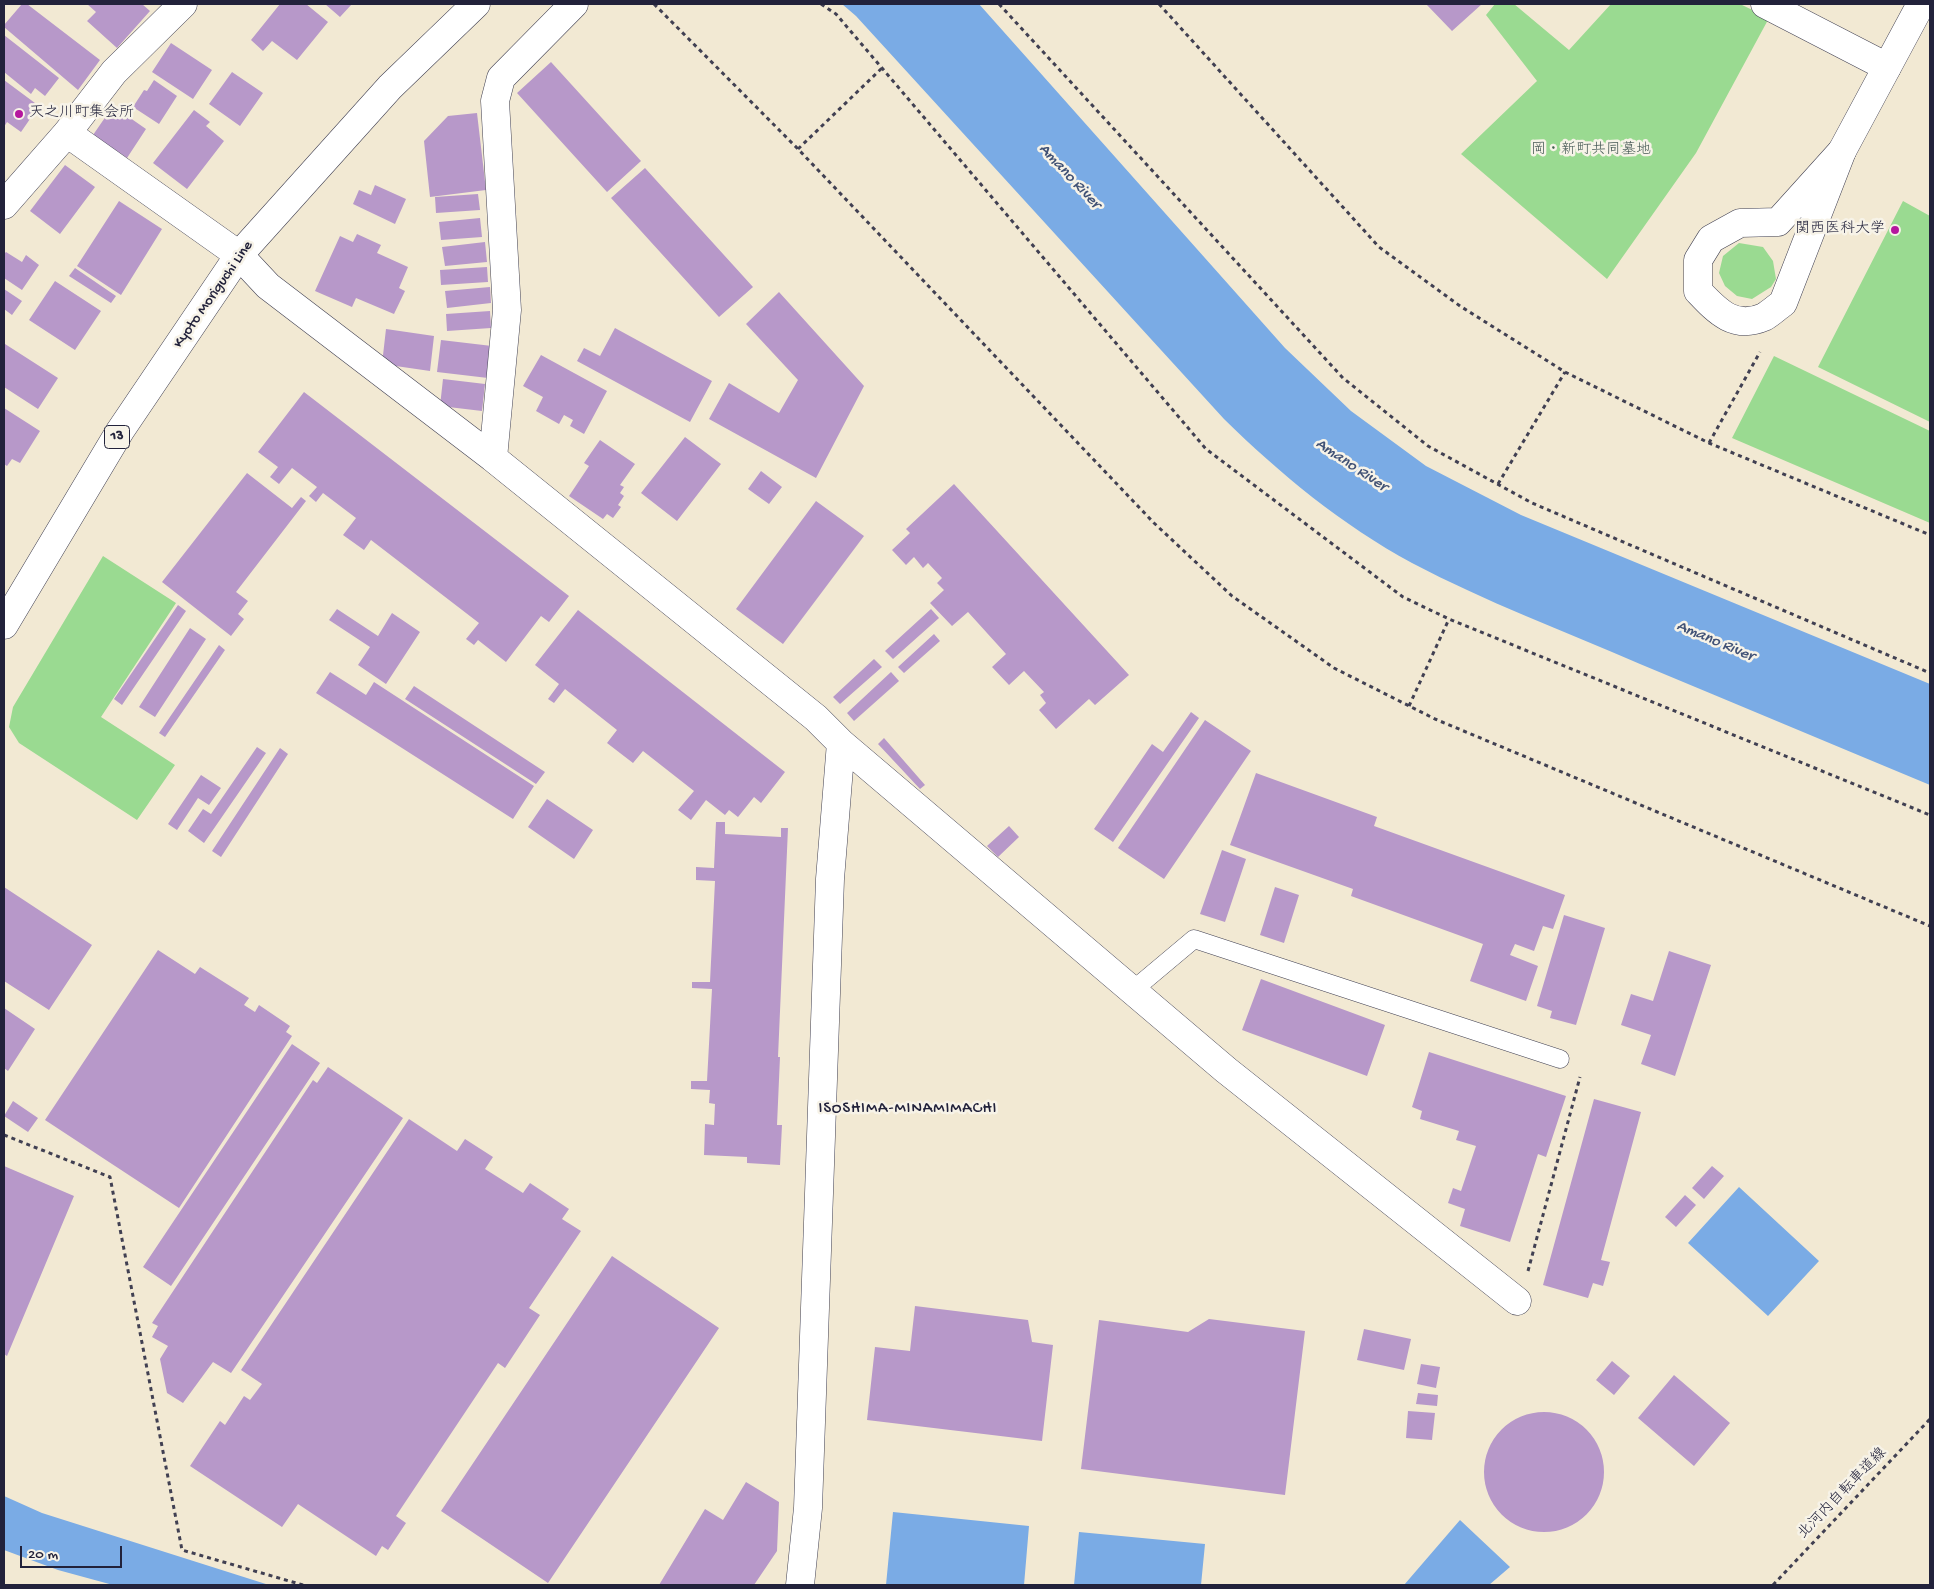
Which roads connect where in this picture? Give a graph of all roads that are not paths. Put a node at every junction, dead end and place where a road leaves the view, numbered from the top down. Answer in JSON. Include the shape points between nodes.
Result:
{"nodes":[{"id":1,"x":183,"y":4,"type":"edge"},
{"id":2,"x":476,"y":4,"type":"edge"},
{"id":3,"x":574,"y":4,"type":"edge"},
{"id":4,"x":1766,"y":4,"type":"edge"},
{"id":5,"x":1921,"y":4,"type":"edge"},
{"id":6,"x":1887,"y":66,"type":"junction"},
{"id":7,"x":67,"y":134,"type":"junction"},
{"id":8,"x":1842,"y":151,"type":"junction"},
{"id":9,"x":4,"y":205,"type":"edge"},
{"id":10,"x":239,"y":255,"type":"junction"},
{"id":11,"x":493,"y":458,"type":"junction"},
{"id":12,"x":4,"y":625,"type":"edge"},
{"id":13,"x":841,"y":743,"type":"junction"},
{"id":14,"x":1132,"y":991,"type":"junction"},
{"id":15,"x":1560,"y":1059,"type":"road end"},
{"id":16,"x":1517,"y":1301,"type":"road end"},
{"id":17,"x":800,"y":1585,"type":"edge"}],
"edges":[{"from":1,"to":7,"type":"street","via":[[114,72]]},
{"from":2,"to":10,"type":"street","name":"Kyoto Moriguchi Line","number":"13","via":[[390,87]]},
{"from":3,"to":11,"type":"street","via":[[501,78],[494,101],[507,310]]},
{"from":4,"to":6,"type":"street"},
{"from":5,"to":6,"type":"street"},
{"from":6,"to":8,"type":"street"},
{"from":7,"to":9,"type":"street"},
{"from":7,"to":10,"type":"street"},
{"from":8,"to":8,"type":"street","via":[[1783,303],[1764,316],[1740,322],[1719,313],[1698,292],[1698,260],[1711,239],[1740,223],[1778,222]]},
{"from":10,"to":11,"type":"street","via":[[268,286]]},
{"from":10,"to":12,"type":"street","name":"Kyoto Moriguchi Line","number":"13","via":[[120,431]]},
{"from":11,"to":13,"type":"street","via":[[816,718]]},
{"from":13,"to":14,"type":"street"},
{"from":13,"to":17,"type":"street","via":[[830,880],[808,1508]]},
{"from":14,"to":15,"type":"lane","via":[[1194,938]]},
{"from":14,"to":16,"type":"street","via":[[1226,1070]]}]}
